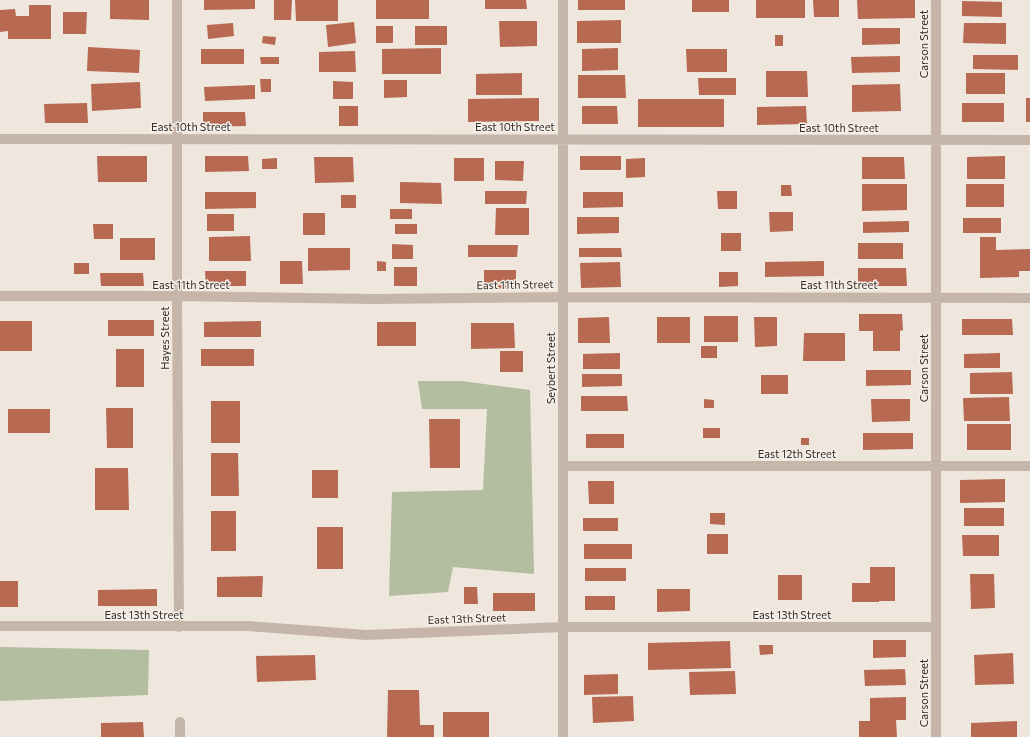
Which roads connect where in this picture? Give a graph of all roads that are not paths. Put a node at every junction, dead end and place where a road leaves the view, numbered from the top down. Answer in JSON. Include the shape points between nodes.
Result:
{"nodes":[{"id":1,"x":177,"y":0,"type":"edge"},
{"id":2,"x":563,"y":0,"type":"edge"},
{"id":3,"x":936,"y":0,"type":"edge"},
{"id":4,"x":0,"y":139,"type":"edge"},
{"id":5,"x":176,"y":139,"type":"junction"},
{"id":6,"x":563,"y":140,"type":"junction"},
{"id":7,"x":936,"y":140,"type":"junction"},
{"id":8,"x":1030,"y":140,"type":"edge"},
{"id":9,"x":0,"y":296,"type":"edge"},
{"id":10,"x":177,"y":296,"type":"junction"},
{"id":11,"x":563,"y":297,"type":"junction"},
{"id":12,"x":936,"y":298,"type":"junction"},
{"id":13,"x":1030,"y":298,"type":"edge"},
{"id":14,"x":563,"y":466,"type":"junction"},
{"id":15,"x":936,"y":466,"type":"junction"},
{"id":16,"x":1030,"y":466,"type":"edge"},
{"id":17,"x":0,"y":626,"type":"edge"},
{"id":18,"x":179,"y":627,"type":"junction"},
{"id":19,"x":563,"y":627,"type":"junction"},
{"id":20,"x":936,"y":628,"type":"junction"},
{"id":21,"x":180,"y":722,"type":"dead end"},
{"id":22,"x":180,"y":737,"type":"edge"},
{"id":23,"x":563,"y":737,"type":"edge"},
{"id":24,"x":936,"y":737,"type":"edge"}],
"edges":[{"from":1,"to":5,"type":"street","name":"Hayes Street"},
{"from":2,"to":6,"type":"street","name":"Seybert Street"},
{"from":3,"to":7,"type":"street","name":"Carson Street"},
{"from":4,"to":5,"type":"street","name":"East 10th Street"},
{"from":5,"to":6,"type":"street","name":"East 10th Street"},
{"from":5,"to":10,"type":"street","name":"Hayes Street"},
{"from":6,"to":7,"type":"street","name":"East 10th Street"},
{"from":6,"to":11,"type":"street","name":"Seybert Street"},
{"from":7,"to":8,"type":"street","name":"East 10th Street"},
{"from":7,"to":12,"type":"street","name":"Carson Street"},
{"from":9,"to":10,"type":"street","name":"East 11th Street"},
{"from":10,"to":11,"type":"street","name":"East 11th Street","via":[[373,299]]},
{"from":10,"to":18,"type":"street","name":"Hayes Street"},
{"from":11,"to":12,"type":"street","name":"East 11th Street"},
{"from":11,"to":14,"type":"street","name":"Seybert Street"},
{"from":12,"to":13,"type":"street","name":"East 11th Street"},
{"from":12,"to":15,"type":"street","name":"Carson Street"},
{"from":14,"to":15,"type":"street","name":"East 12th Street"},
{"from":14,"to":19,"type":"street","name":"Seybert Street"},
{"from":15,"to":16,"type":"street","name":"East 12th Street"},
{"from":15,"to":20,"type":"street","name":"Carson Street"},
{"from":17,"to":18,"type":"street","name":"East 13th Street"},
{"from":18,"to":19,"type":"street","name":"East 13th Street","via":[[248,626],[366,635]]},
{"from":19,"to":20,"type":"street","name":"East 13th Street"},
{"from":19,"to":23,"type":"street","name":"Seybert Street"},
{"from":20,"to":24,"type":"street","name":"Carson Street"},
{"from":21,"to":22,"type":"street"}]}
